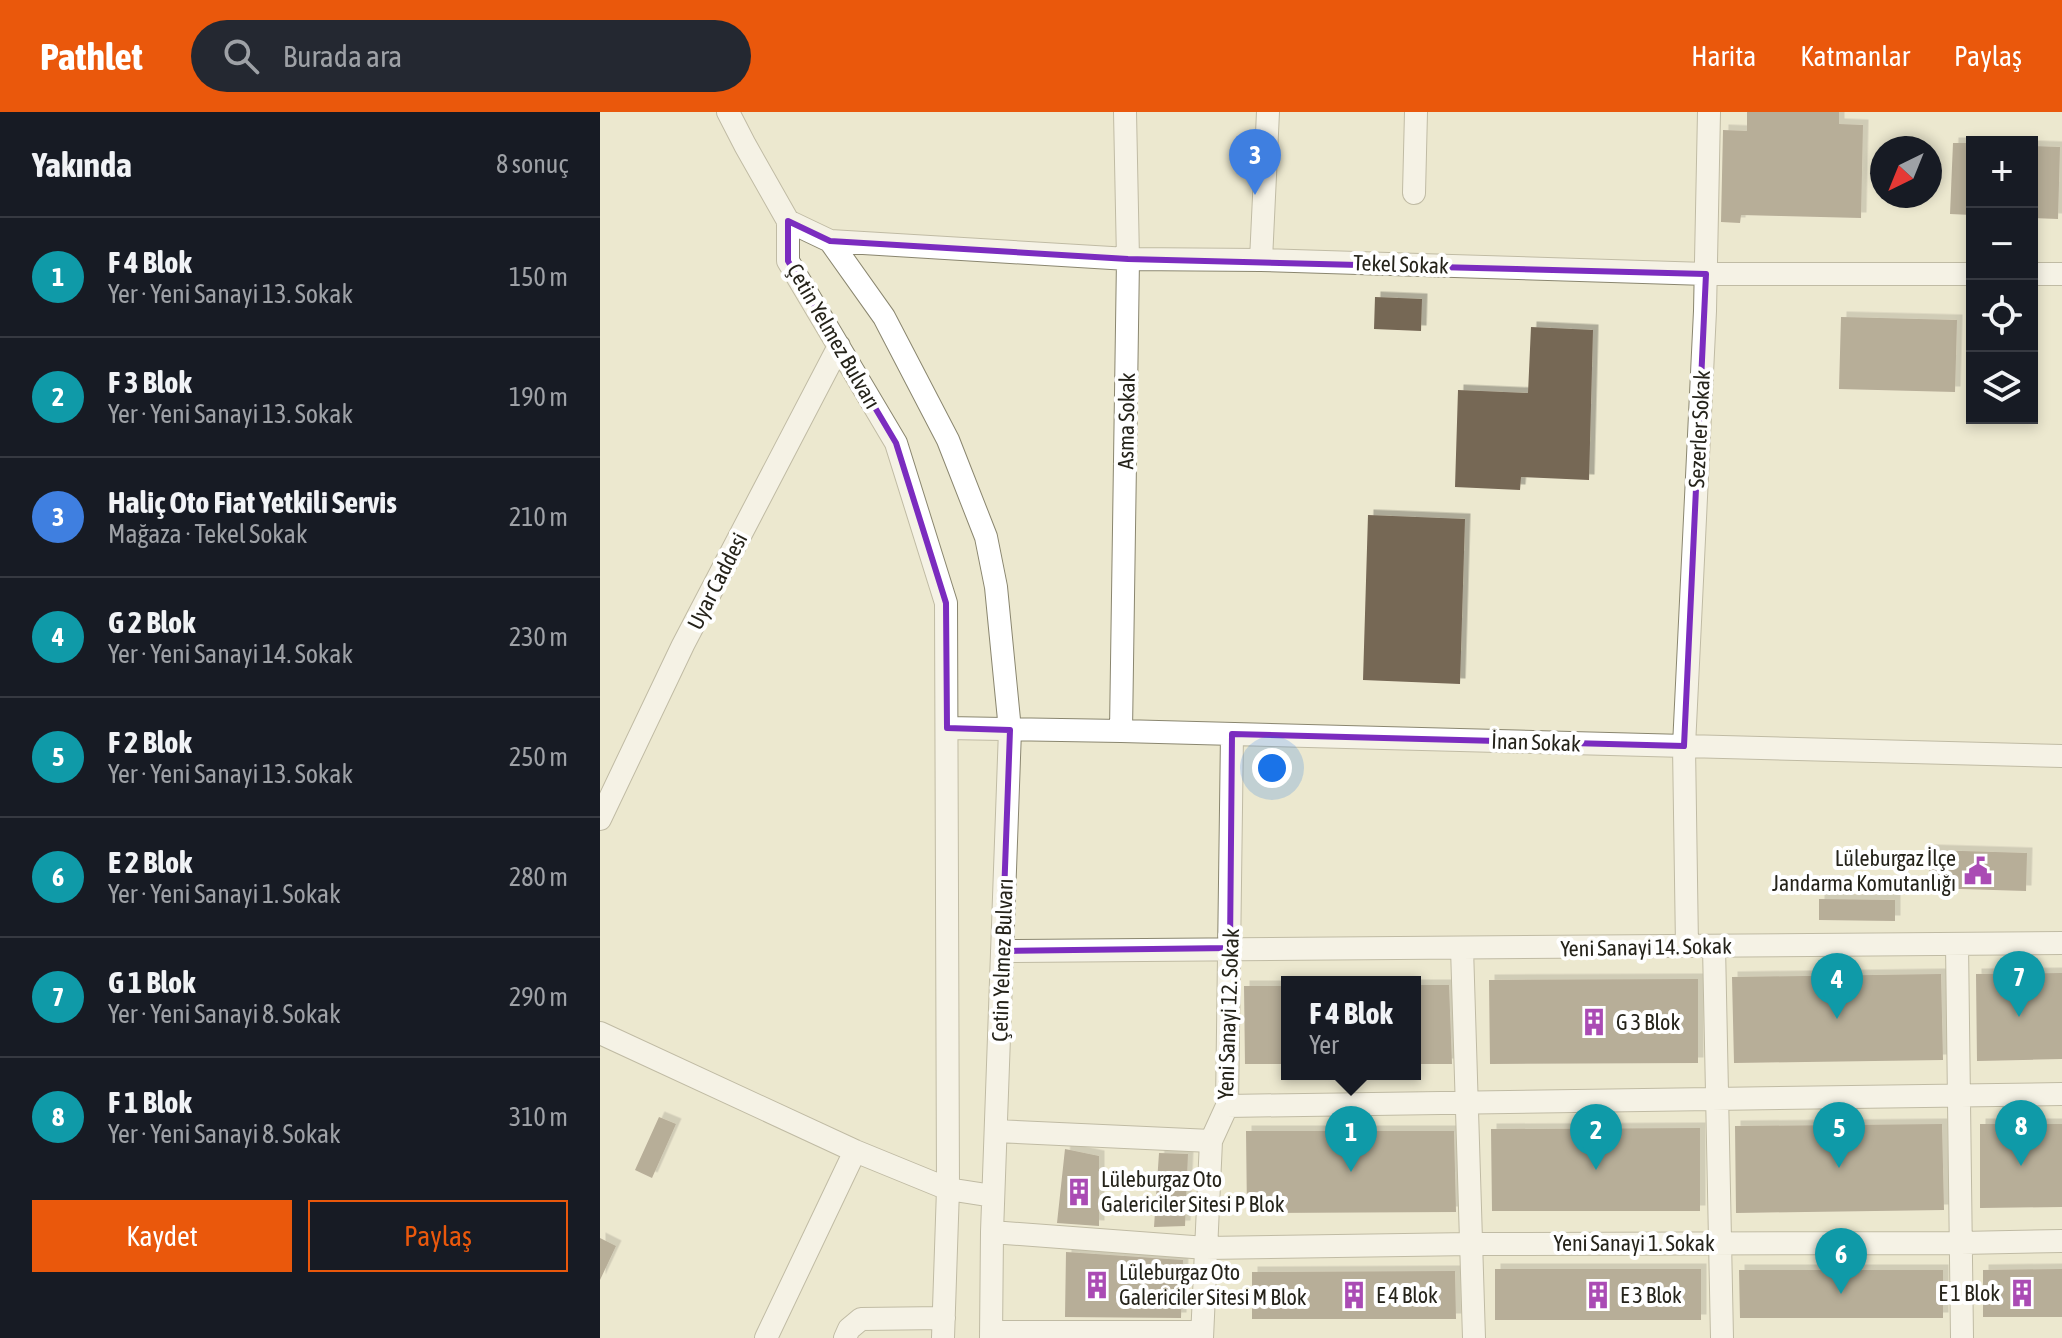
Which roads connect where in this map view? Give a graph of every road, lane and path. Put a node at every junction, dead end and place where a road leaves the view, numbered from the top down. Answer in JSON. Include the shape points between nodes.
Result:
{"nodes":[{"id":1,"x":728,"y":112,"type":"edge"},
{"id":2,"x":1125,"y":112,"type":"edge"},
{"id":3,"x":1268,"y":112,"type":"edge"},
{"id":4,"x":1416,"y":112,"type":"edge"},
{"id":5,"x":1709,"y":112,"type":"edge"},
{"id":6,"x":1414,"y":193,"type":"dead end"},
{"id":7,"x":788,"y":221,"type":"junction"},
{"id":8,"x":830,"y":241,"type":"junction"},
{"id":9,"x":1128,"y":259,"type":"junction"},
{"id":10,"x":1261,"y":260,"type":"junction"},
{"id":11,"x":1706,"y":274,"type":"junction"},
{"id":12,"x":1966,"y":274,"type":"edge"},
{"id":13,"x":2038,"y":274,"type":"edge"},
{"id":14,"x":2062,"y":274,"type":"edge"},
{"id":15,"x":839,"y":346,"type":"junction"},
{"id":16,"x":947,"y":728,"type":"junction"},
{"id":17,"x":1010,"y":730,"type":"junction"},
{"id":18,"x":1121,"y":731,"type":"junction"},
{"id":19,"x":1232,"y":734,"type":"junction"},
{"id":20,"x":1684,"y":746,"type":"junction"},
{"id":21,"x":2062,"y":756,"type":"edge"},
{"id":22,"x":600,"y":819,"type":"edge"},
{"id":23,"x":2062,"y":943,"type":"edge"},
{"id":24,"x":1957,"y":944,"type":"junction"},
{"id":25,"x":1687,"y":946,"type":"junction"},
{"id":26,"x":1714,"y":946,"type":"junction"},
{"id":27,"x":1230,"y":948,"type":"junction"},
{"id":28,"x":1462,"y":948,"type":"junction"},
{"id":29,"x":1002,"y":951,"type":"junction"},
{"id":30,"x":600,"y":1033,"type":"edge"},
{"id":31,"x":2062,"y":1094,"type":"edge"},
{"id":32,"x":1959,"y":1096,"type":"junction"},
{"id":33,"x":1717,"y":1099,"type":"junction"},
{"id":34,"x":1467,"y":1103,"type":"junction"},
{"id":35,"x":1227,"y":1106,"type":"junction"},
{"id":36,"x":996,"y":1131,"type":"junction"},
{"id":37,"x":1211,"y":1141,"type":"junction"},
{"id":38,"x":855,"y":1151,"type":"junction"},
{"id":39,"x":948,"y":1189,"type":"junction"},
{"id":40,"x":993,"y":1196,"type":"junction"},
{"id":41,"x":992,"y":1232,"type":"junction"},
{"id":42,"x":2062,"y":1241,"type":"edge"},
{"id":43,"x":1720,"y":1243,"type":"junction"},
{"id":44,"x":1961,"y":1243,"type":"junction"},
{"id":45,"x":1471,"y":1244,"type":"junction"},
{"id":46,"x":1206,"y":1248,"type":"junction"},
{"id":47,"x":944,"y":1328,"type":"edge"},
{"id":48,"x":991,"y":1335,"type":"edge"},
{"id":49,"x":1202,"y":1335,"type":"edge"},
{"id":50,"x":766,"y":1338,"type":"edge"},
{"id":51,"x":845,"y":1338,"type":"edge"},
{"id":52,"x":1474,"y":1338,"type":"edge"},
{"id":53,"x":1722,"y":1338,"type":"edge"},
{"id":54,"x":1962,"y":1338,"type":"edge"}],
"edges":[{"from":1,"to":7,"type":"street"},
{"from":2,"to":9,"type":"street","name":"Asma Sokak"},
{"from":3,"to":10,"type":"street"},
{"from":4,"to":6,"type":"street"},
{"from":5,"to":11,"type":"street","name":"Sezerler Sokak"},
{"from":7,"to":8,"type":"street","name":"Çetin Yelmez Bulvarı"},
{"from":7,"to":15,"type":"street","name":"Çetin Yelmez Bulvarı","via":[[788,261]]},
{"from":8,"to":9,"type":"street","name":"Tekel Sokak"},
{"from":8,"to":17,"type":"street","name":"Çetin Yelmez Bulvarı","via":[[884,317],[948,440],[986,537]]},
{"from":9,"to":10,"type":"street","name":"Tekel Sokak"},
{"from":9,"to":18,"type":"street","name":"Asma Sokak"},
{"from":10,"to":11,"type":"street","name":"Tekel Sokak"},
{"from":11,"to":12,"type":"street","name":"Tekel Sokak"},
{"from":11,"to":20,"type":"street","name":"Sezerler Sokak"},
{"from":13,"to":14,"type":"street"},
{"from":15,"to":16,"type":"street","name":"Çetin Yelmez Bulvarı","via":[[896,443],[946,603]]},
{"from":15,"to":22,"type":"street","name":"Uyar Caddesi","via":[[683,645]]},
{"from":16,"to":17,"type":"street","name":"İnan Sokak"},
{"from":16,"to":39,"type":"street","name":"Çetin Yelmez Bulvarı"},
{"from":17,"to":18,"type":"street","name":"İnan Sokak"},
{"from":17,"to":29,"type":"street","name":"Çetin Yelmez Bulvarı"},
{"from":18,"to":19,"type":"street","name":"İnan Sokak"},
{"from":19,"to":20,"type":"street","name":"İnan Sokak"},
{"from":19,"to":27,"type":"street","name":"Yeni Sanayi 12. Sokak"},
{"from":20,"to":21,"type":"street","name":"İnan Sokak"},
{"from":20,"to":25,"type":"street","name":"Sezerler Sokak"},
{"from":23,"to":24,"type":"street","name":"Yeni Sanayi 14. Sokak"},
{"from":24,"to":26,"type":"street","name":"Yeni Sanayi 14. Sokak"},
{"from":24,"to":32,"type":"street"},
{"from":25,"to":26,"type":"street","name":"Yeni Sanayi 14. Sokak"},
{"from":25,"to":28,"type":"street","name":"Yeni Sanayi 14. Sokak"},
{"from":26,"to":33,"type":"street"},
{"from":27,"to":28,"type":"street","name":"Yeni Sanayi 14. Sokak"},
{"from":27,"to":29,"type":"street","name":"Yeni Sanayi 14. Sokak"},
{"from":27,"to":35,"type":"street","name":"Yeni Sanayi 12. Sokak"},
{"from":28,"to":34,"type":"street"},
{"from":29,"to":36,"type":"street","name":"Çetin Yelmez Bulvarı"},
{"from":30,"to":38,"type":"street"},
{"from":31,"to":32,"type":"street"},
{"from":32,"to":33,"type":"street"},
{"from":32,"to":44,"type":"street"},
{"from":33,"to":34,"type":"street"},
{"from":33,"to":43,"type":"street"},
{"from":34,"to":35,"type":"street"},
{"from":34,"to":45,"type":"street"},
{"from":35,"to":37,"type":"street","name":"Yeni Sanayi 12. Sokak"},
{"from":36,"to":37,"type":"street"},
{"from":36,"to":40,"type":"street","name":"Çetin Yelmez Bulvarı"},
{"from":37,"to":46,"type":"street","name":"Yeni Sanayi 12. Sokak"},
{"from":38,"to":39,"type":"street"},
{"from":38,"to":50,"type":"street"},
{"from":39,"to":40,"type":"street"},
{"from":39,"to":47,"type":"street","name":"Çetin Yelmez Bulvarı"},
{"from":40,"to":41,"type":"street","name":"Çetin Yelmez Bulvarı"},
{"from":41,"to":46,"type":"street","name":"Yeni Sanayi 1. Sokak"},
{"from":41,"to":48,"type":"street","name":"Çetin Yelmez Bulvarı"},
{"from":42,"to":44,"type":"street","name":"Yeni Sanayi 1. Sokak"},
{"from":43,"to":44,"type":"street","name":"Yeni Sanayi 1. Sokak"},
{"from":43,"to":45,"type":"street","name":"Yeni Sanayi 1. Sokak"},
{"from":43,"to":53,"type":"street"},
{"from":44,"to":54,"type":"street"},
{"from":45,"to":46,"type":"street","name":"Yeni Sanayi 1. Sokak"},
{"from":45,"to":52,"type":"street"},
{"from":46,"to":49,"type":"street","name":"Yeni Sanayi 12. Sokak"},
{"from":47,"to":51,"type":"street","via":[[861,1319]]},
{"from":48,"to":49,"type":"street"}]}
